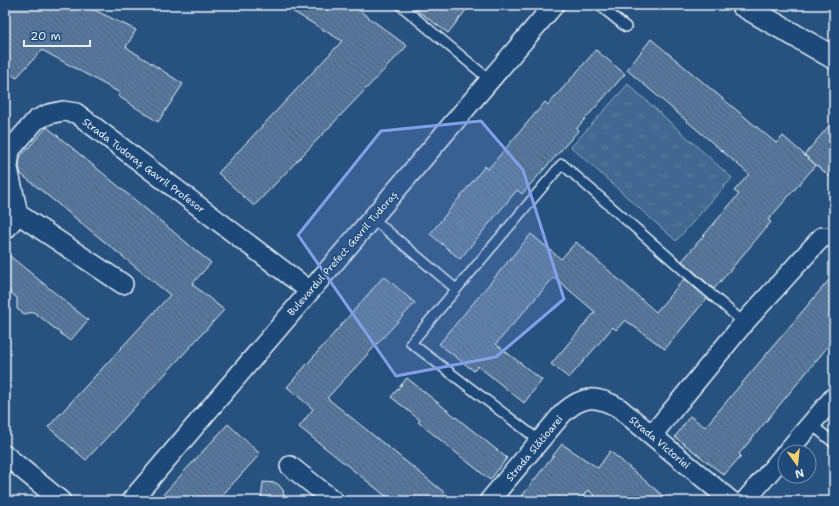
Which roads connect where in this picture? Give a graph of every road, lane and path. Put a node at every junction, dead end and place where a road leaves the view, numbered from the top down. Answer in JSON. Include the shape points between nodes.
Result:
{"nodes":[{"id":1,"x":400,"y":5,"type":"edge"},
{"id":2,"x":554,"y":5,"type":"edge"},
{"id":3,"x":599,"y":5,"type":"edge"},
{"id":4,"x":742,"y":5,"type":"edge"},
{"id":5,"x":626,"y":27,"type":"dead end"},
{"id":6,"x":834,"y":58,"type":"edge"},
{"id":7,"x":490,"y":80,"type":"junction"},
{"id":8,"x":18,"y":214,"type":"junction"},
{"id":9,"x":372,"y":218,"type":"junction"},
{"id":10,"x":5,"y":230,"type":"edge"},
{"id":11,"x":834,"y":237,"type":"edge"},
{"id":12,"x":123,"y":284,"type":"dead end"},
{"id":13,"x":456,"y":289,"type":"junction"},
{"id":14,"x":310,"y":291,"type":"junction"},
{"id":15,"x":744,"y":323,"type":"junction"},
{"id":16,"x":834,"y":397,"type":"edge"},
{"id":17,"x":582,"y":400,"type":"joint"},
{"id":18,"x":811,"y":424,"type":"junction"},
{"id":19,"x":652,"y":436,"type":"junction"},
{"id":20,"x":540,"y":440,"type":"junction"},
{"id":21,"x":834,"y":443,"type":"edge"},
{"id":22,"x":794,"y":444,"type":"edge"},
{"id":23,"x":5,"y":455,"type":"edge"},
{"id":24,"x":777,"y":464,"type":"edge"},
{"id":25,"x":290,"y":466,"type":"dead end"},
{"id":26,"x":61,"y":501,"type":"edge"},
{"id":27,"x":131,"y":501,"type":"edge"},
{"id":28,"x":334,"y":501,"type":"edge"},
{"id":29,"x":489,"y":501,"type":"edge"},
{"id":30,"x":731,"y":501,"type":"edge"},
{"id":31,"x":745,"y":501,"type":"edge"}],
"edges":[{"from":1,"to":7,"type":"lane"},
{"from":2,"to":7,"type":"street","name":"Bulevardul Prefect Gavril Tudoraș"},
{"from":3,"to":5,"type":"lane"},
{"from":4,"to":6,"type":"street"},
{"from":7,"to":9,"type":"street","name":"Bulevardul Prefect Gavril Tudoraș"},
{"from":8,"to":10,"type":"street"},
{"from":8,"to":12,"type":"street"},
{"from":8,"to":14,"type":"street","name":"Strada Tudoraș Gavril Profesor","via":[[8,168],[10,150],[36,120],[63,111],[76,113]]},
{"from":9,"to":13,"type":"lane"},
{"from":9,"to":14,"type":"street","name":"Bulevardul Prefect Gavril Tudoraș"},
{"from":11,"to":15,"type":"street","via":[[822,237]]},
{"from":13,"to":15,"type":"lane","via":[[562,164]]},
{"from":13,"to":20,"type":"lane","via":[[411,343]]},
{"from":14,"to":27,"type":"street","name":"Bulevardul Prefect Gavril Tudoraș"},
{"from":15,"to":19,"type":"street"},
{"from":16,"to":18,"type":"street"},
{"from":17,"to":19,"type":"street","name":"Strada Victoriei","via":[[593,398],[607,401]]},
{"from":17,"to":20,"type":"street","name":"Strada Slătioarei","via":[[572,404]]},
{"from":18,"to":21,"type":"lane"},
{"from":18,"to":22,"type":"street"},
{"from":19,"to":30,"type":"street","name":"Strada Victoriei"},
{"from":20,"to":29,"type":"street","name":"Strada Slătioarei"},
{"from":23,"to":26,"type":"street"},
{"from":24,"to":31,"type":"street"},
{"from":25,"to":28,"type":"street"}]}
